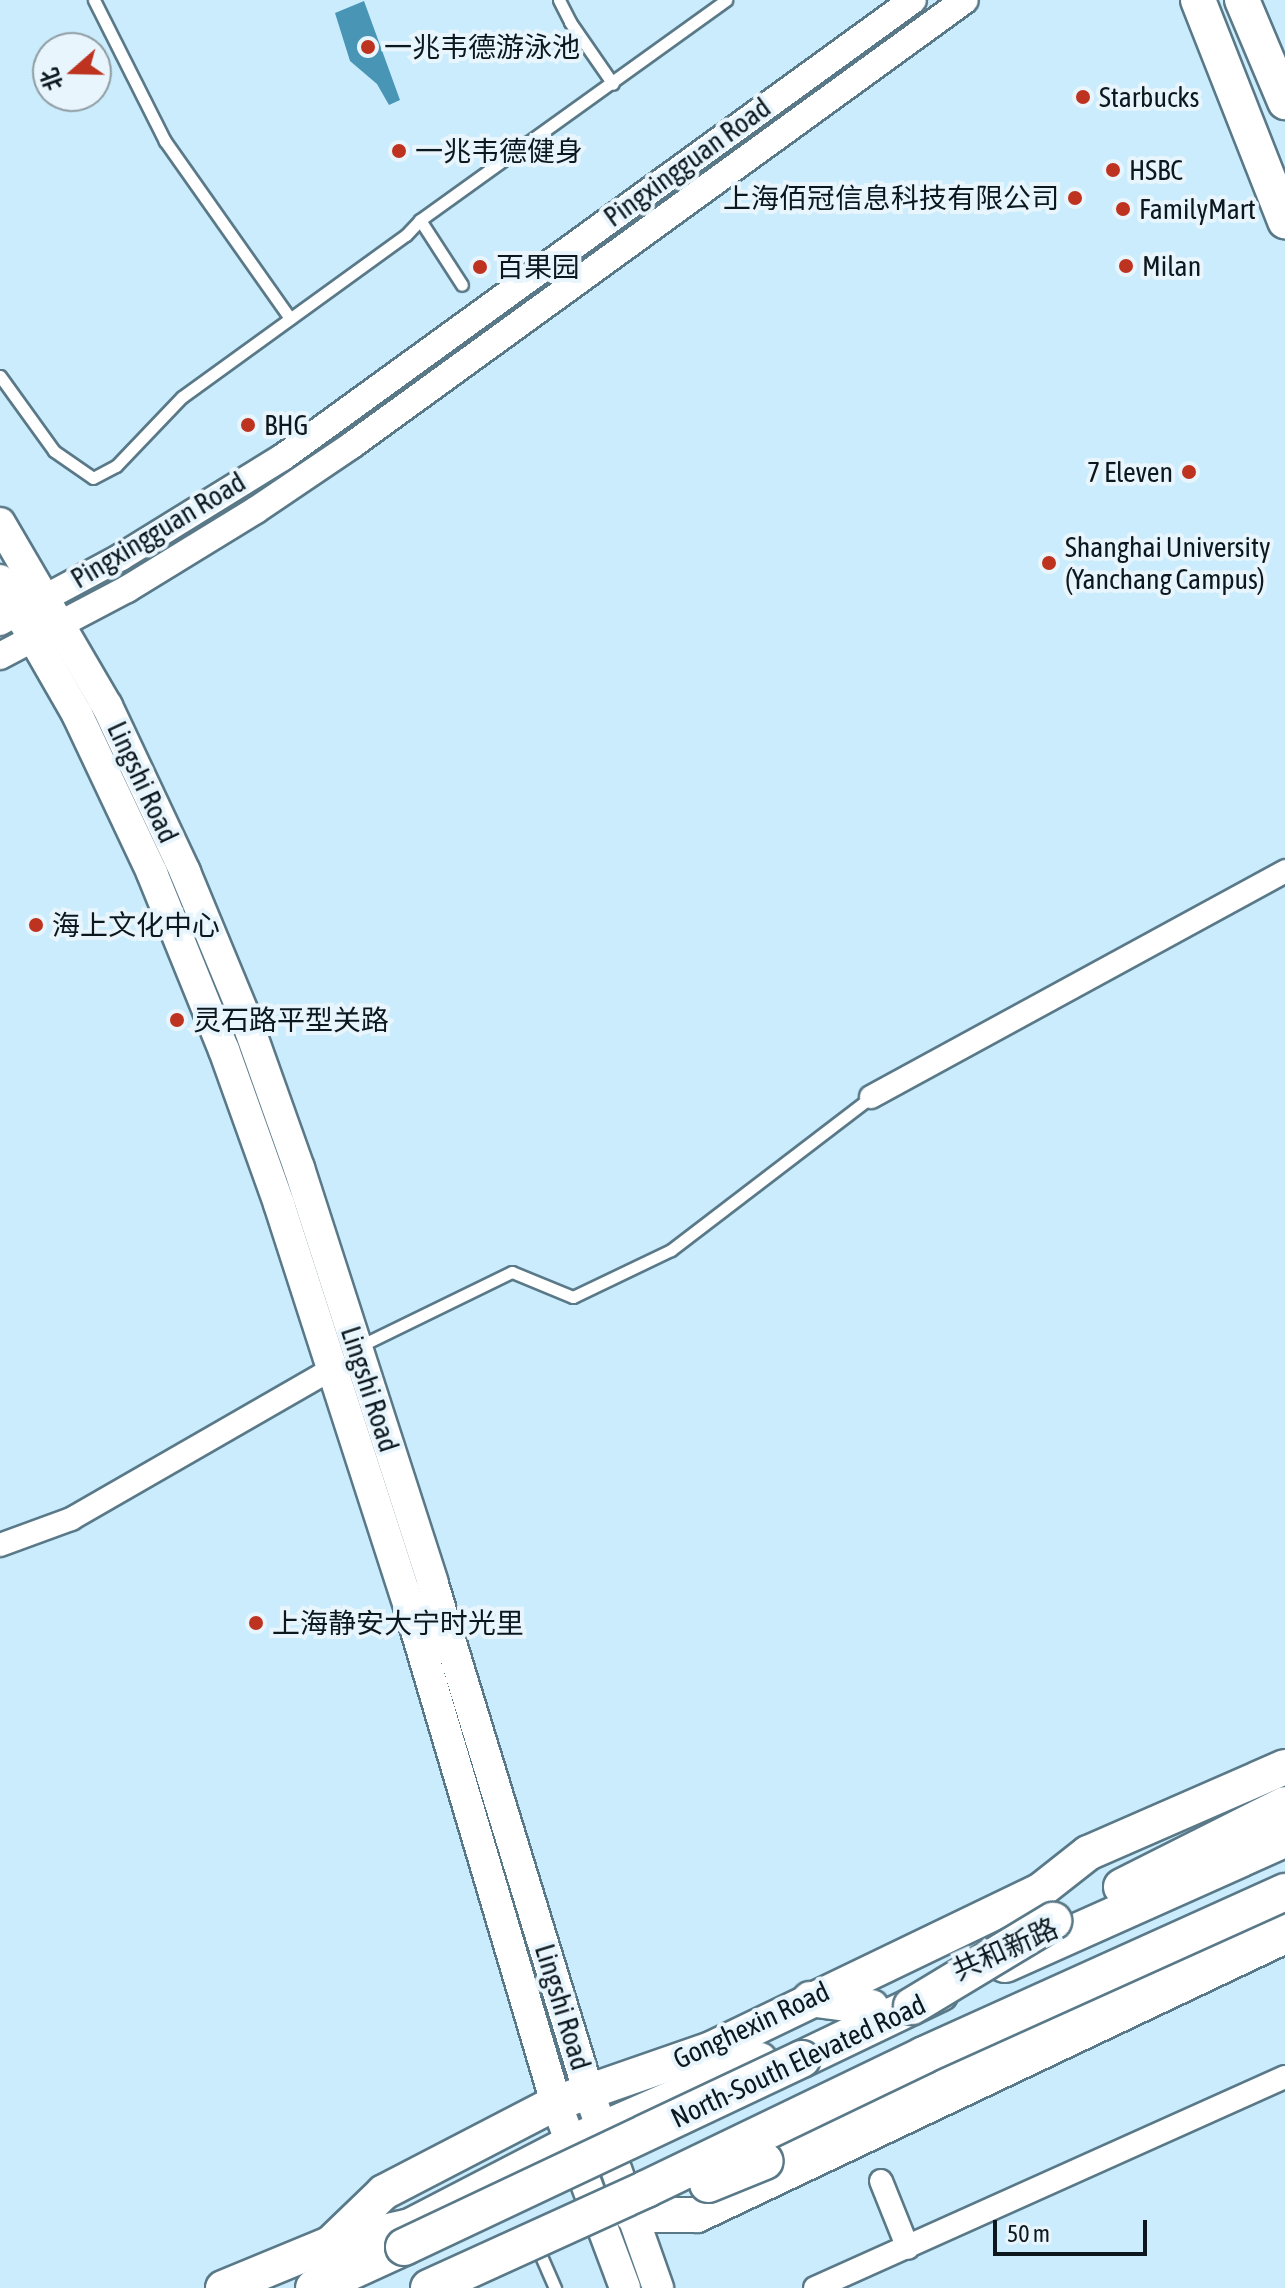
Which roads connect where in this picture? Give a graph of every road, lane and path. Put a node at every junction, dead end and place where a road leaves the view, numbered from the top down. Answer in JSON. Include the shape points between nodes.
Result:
{"nodes":[{"id":1,"x":94,"y":0,"type":"edge"},
{"id":2,"x":559,"y":0,"type":"edge"},
{"id":3,"x":913,"y":0,"type":"edge"},
{"id":4,"x":965,"y":0,"type":"edge"},
{"id":5,"x":1198,"y":0,"type":"edge"},
{"id":6,"x":1242,"y":0,"type":"edge"},
{"id":7,"x":722,"y":1,"type":"edge"},
{"id":8,"x":613,"y":84,"type":"junction"},
{"id":9,"x":1283,"y":90,"type":"edge"},
{"id":10,"x":420,"y":220,"type":"junction"},
{"id":11,"x":1285,"y":221,"type":"edge"},
{"id":12,"x":462,"y":285,"type":"dead end"},
{"id":13,"x":290,"y":318,"type":"junction"},
{"id":14,"x":0,"y":376,"type":"edge"},
{"id":15,"x":0,"y":523,"type":"edge"},
{"id":16,"x":0,"y":580,"type":"edge"},
{"id":17,"x":54,"y":611,"type":"junction"},
{"id":18,"x":17,"y":625,"type":"edge"},
{"id":19,"x":0,"y":656,"type":"edge"},
{"id":20,"x":1285,"y":871,"type":"edge"},
{"id":21,"x":871,"y":1097,"type":"joint"},
{"id":22,"x":357,"y":1348,"type":"junction"},
{"id":23,"x":332,"y":1369,"type":"junction"},
{"id":24,"x":0,"y":1545,"type":"edge"},
{"id":25,"x":1285,"y":1767,"type":"edge"},
{"id":26,"x":1285,"y":1805,"type":"edge"},
{"id":27,"x":1285,"y":1823,"type":"edge"},
{"id":28,"x":1285,"y":1839,"type":"edge"},
{"id":29,"x":1041,"y":1890,"type":"junction"},
{"id":30,"x":1285,"y":1893,"type":"edge"},
{"id":31,"x":1285,"y":1911,"type":"edge"},
{"id":32,"x":1285,"y":1936,"type":"edge"},
{"id":33,"x":1009,"y":1948,"type":"junction"},
{"id":34,"x":810,"y":1999,"type":"junction"},
{"id":35,"x":912,"y":2006,"type":"junction"},
{"id":36,"x":871,"y":2007,"type":"junction"},
{"id":37,"x":1285,"y":2077,"type":"edge"},
{"id":38,"x":588,"y":2090,"type":"junction"},
{"id":39,"x":556,"y":2103,"type":"junction"},
{"id":40,"x":586,"y":2135,"type":"junction"},
{"id":41,"x":881,"y":2181,"type":"dead end"},
{"id":42,"x":617,"y":2221,"type":"junction"},
{"id":43,"x":330,"y":2244,"type":"junction"},
{"id":44,"x":908,"y":2248,"type":"junction"},
{"id":45,"x":538,"y":2249,"type":"junction"},
{"id":46,"x":838,"y":2284,"type":"edge"},
{"id":47,"x":223,"y":2288,"type":"edge"},
{"id":48,"x":314,"y":2288,"type":"edge"},
{"id":49,"x":428,"y":2288,"type":"edge"},
{"id":50,"x":555,"y":2288,"type":"edge"},
{"id":51,"x":625,"y":2288,"type":"edge"},
{"id":52,"x":658,"y":2288,"type":"edge"},
{"id":53,"x":815,"y":2288,"type":"edge"}],
"edges":[{"from":1,"to":13,"type":"lane","via":[[165,141]]},
{"from":2,"to":8,"type":"lane"},
{"from":3,"to":17,"type":"street","name":"Pingxingguan Road","via":[[283,457],[121,557]]},
{"from":4,"to":17,"type":"street","name":"Pingxingguan Road","via":[[256,510]]},
{"from":5,"to":11,"type":"main road"},
{"from":6,"to":9,"type":"main road"},
{"from":7,"to":8,"type":"lane"},
{"from":8,"to":10,"type":"lane"},
{"from":10,"to":12,"type":"lane"},
{"from":10,"to":13,"type":"lane"},
{"from":13,"to":14,"type":"lane","via":[[182,397],[116,466],[93,478],[54,451]]},
{"from":15,"to":17,"type":"main road","name":"Lingshi Road"},
{"from":16,"to":18,"type":"main road","name":"Lingshi Road"},
{"from":17,"to":18,"type":"street","name":"Pingxingguan Road"},
{"from":17,"to":22,"type":"main road","name":"Lingshi Road","via":[[107,706],[179,859],[247,1022]]},
{"from":18,"to":19,"type":"street","name":"Pingxingguan Road"},
{"from":18,"to":23,"type":"main road","name":"Lingshi Road","via":[[77,714],[152,873],[224,1050]]},
{"from":20,"to":21,"type":"street"},
{"from":21,"to":22,"type":"lane","via":[[671,1250],[573,1297],[512,1272]]},
{"from":22,"to":38,"type":"main road","name":"Lingshi Road"},
{"from":23,"to":24,"type":"street","via":[[71,1519]]},
{"from":23,"to":39,"type":"main road","name":"Lingshi Road"},
{"from":25,"to":29,"type":"main road","name":"Gonghexin Road","via":[[1088,1853]]},
{"from":26,"to":35,"type":"highway","bridge":true,"via":[[1053,1921]]},
{"from":27,"to":33,"type":"main road","name":"共和新路"},
{"from":28,"to":35,"type":"highway","name":"North-South Elevated Road","bridge":true},
{"from":29,"to":33,"type":"main road"},
{"from":29,"to":34,"type":"main road","name":"Gonghexin Road"},
{"from":30,"to":42,"type":"main road","via":[[671,2182]]},
{"from":30,"to":49,"type":"highway","name":"North-South Elevated Road","bridge":true},
{"from":31,"to":49,"type":"highway","bridge":true,"via":[[765,2161],[587,2236]]},
{"from":32,"to":42,"type":"main road","via":[[697,2215]]},
{"from":33,"to":36,"type":"main road","name":"共和新路"},
{"from":34,"to":36,"type":"main road"},
{"from":34,"to":38,"type":"main road","name":"Gonghexin Road","via":[[711,2049]]},
{"from":35,"to":48,"type":"highway","name":"North-South Elevated Road","bridge":true},
{"from":36,"to":40,"type":"main road","name":"共和新路"},
{"from":37,"to":44,"type":"street"},
{"from":38,"to":39,"type":"main road","name":"Gonghexin Road"},
{"from":38,"to":40,"type":"main road","name":"Lingshi Road"},
{"from":39,"to":40,"type":"main road","name":"Lingshi Road"},
{"from":39,"to":43,"type":"main road","name":"Gonghexin Road","via":[[384,2192]]},
{"from":40,"to":42,"type":"main road","name":"Lingshi Road"},
{"from":40,"to":43,"type":"main road","name":"共和新路","via":[[410,2226]]},
{"from":41,"to":44,"type":"street"},
{"from":42,"to":45,"type":"main road"},
{"from":42,"to":51,"type":"main road","name":"Lingshi Road"},
{"from":42,"to":52,"type":"main road","name":"Lingshi Road"},
{"from":43,"to":47,"type":"main road","name":"Gonghexin Road"},
{"from":44,"to":46,"type":"street"},
{"from":45,"to":49,"type":"main road"},
{"from":45,"to":50,"type":"lane"},
{"from":46,"to":53,"type":"street"}]}
